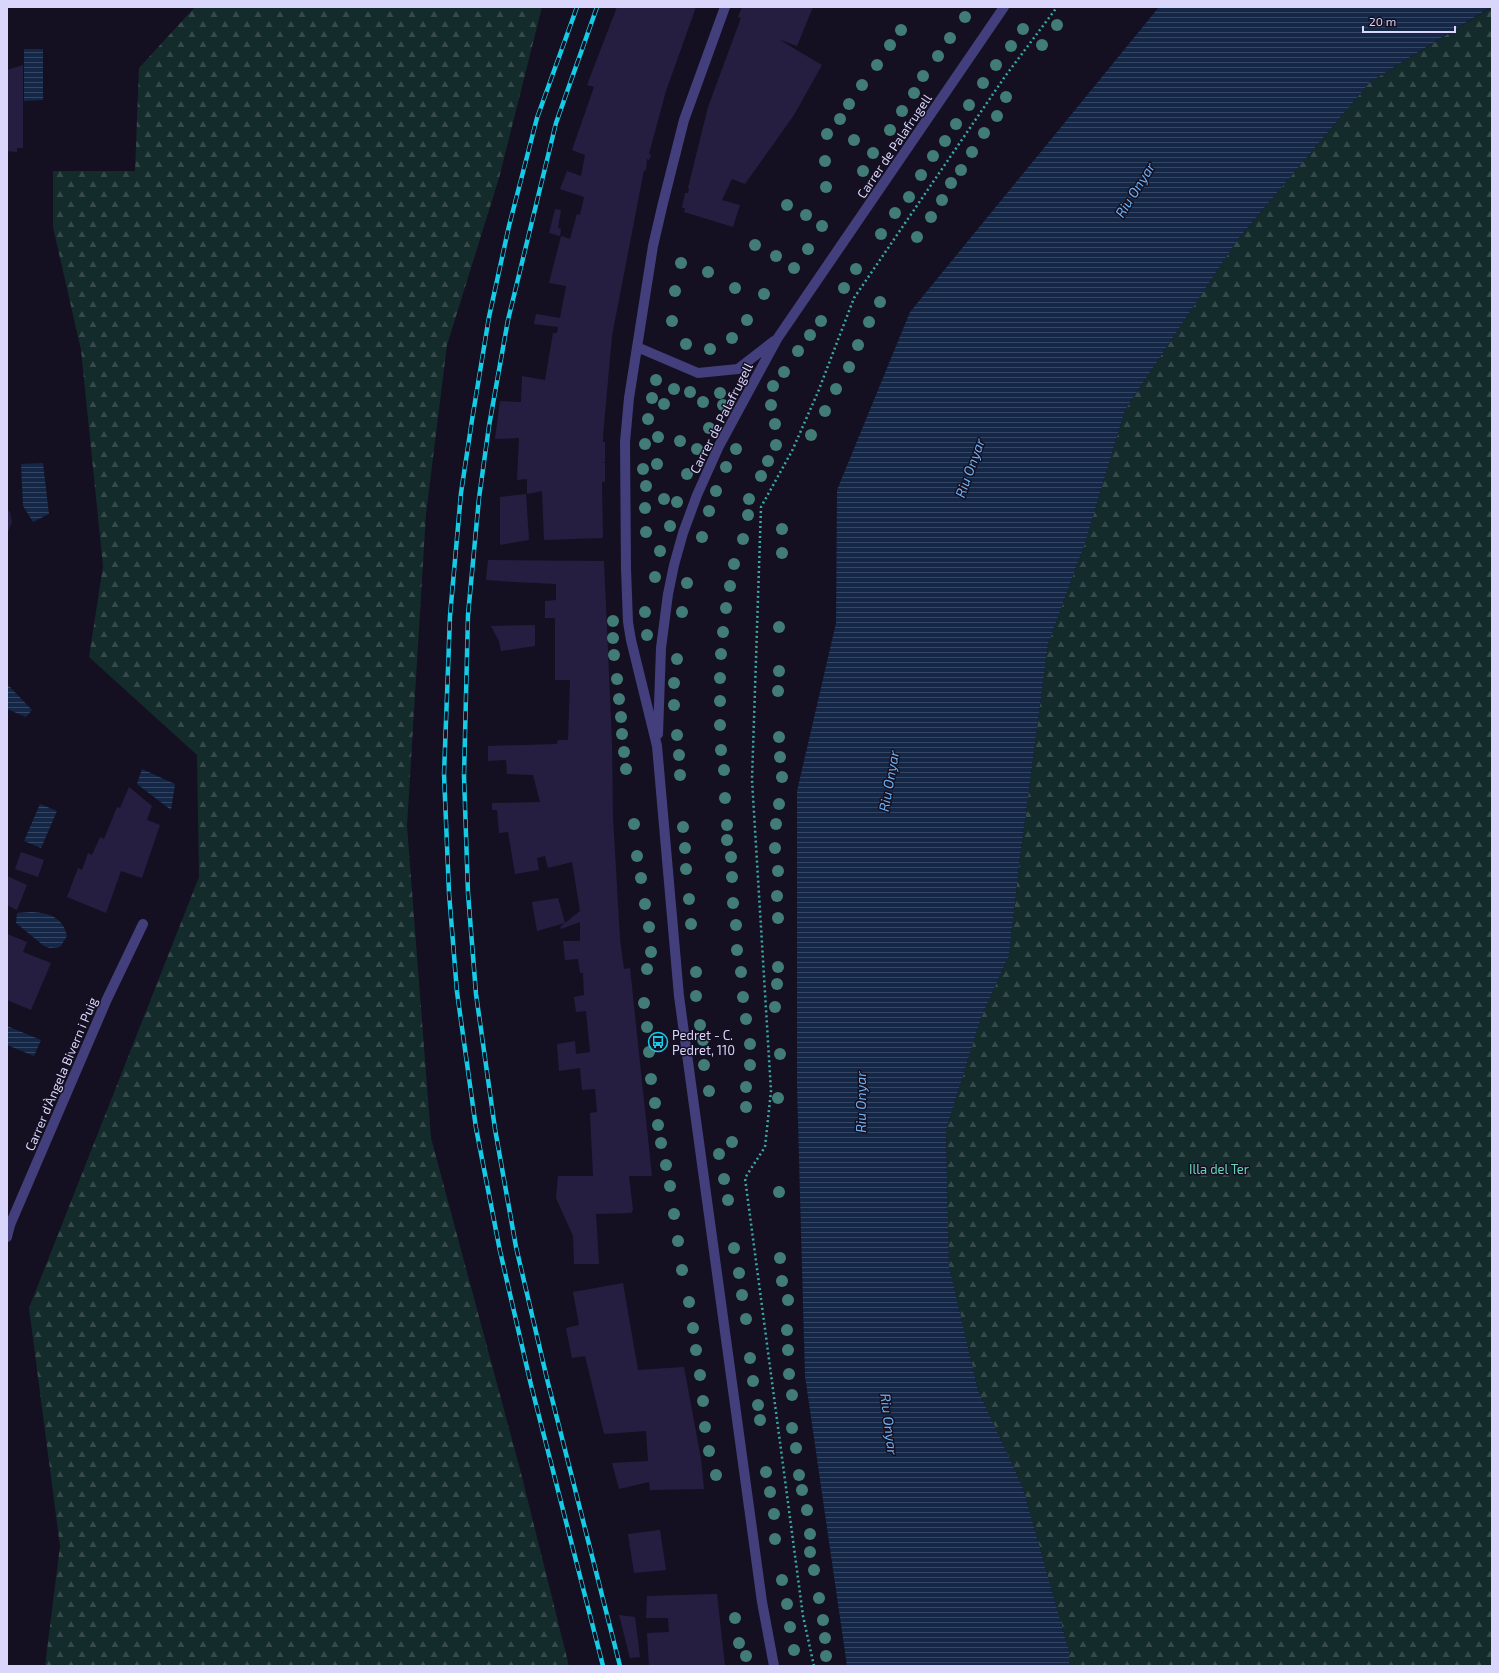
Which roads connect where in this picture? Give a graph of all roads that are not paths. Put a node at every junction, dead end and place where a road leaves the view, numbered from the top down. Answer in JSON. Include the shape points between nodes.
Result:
{"nodes":[{"id":1,"x":725,"y":7,"type":"edge"},
{"id":2,"x":1004,"y":7,"type":"edge"},
{"id":3,"x":777,"y":339,"type":"junction"},
{"id":4,"x":637,"y":347,"type":"junction"},
{"id":5,"x":657,"y":746,"type":"junction"},
{"id":6,"x":143,"y":924,"type":"dead end"},
{"id":7,"x":7,"y":1237,"type":"edge"},
{"id":8,"x":774,"y":1666,"type":"edge"}],
"edges":[{"from":1,"to":4,"type":"street","via":[[682,127],[653,246]]},
{"from":2,"to":3,"type":"street","name":"Carrer de Palafrugell"},
{"from":3,"to":4,"type":"street","name":"Carrer de Palafrugell","via":[[738,369],[698,373]]},
{"from":3,"to":5,"type":"street","name":"Carrer de Palafrugell","via":[[719,446],[683,533],[668,594],[661,648]]},
{"from":4,"to":5,"type":"street","via":[[625,442],[628,622]]},
{"from":5,"to":8,"type":"street","via":[[679,996],[762,1602]]},
{"from":6,"to":7,"type":"street","name":"Carrer d'Àngela Bivern i Puig","via":[[107,999]]}]}
